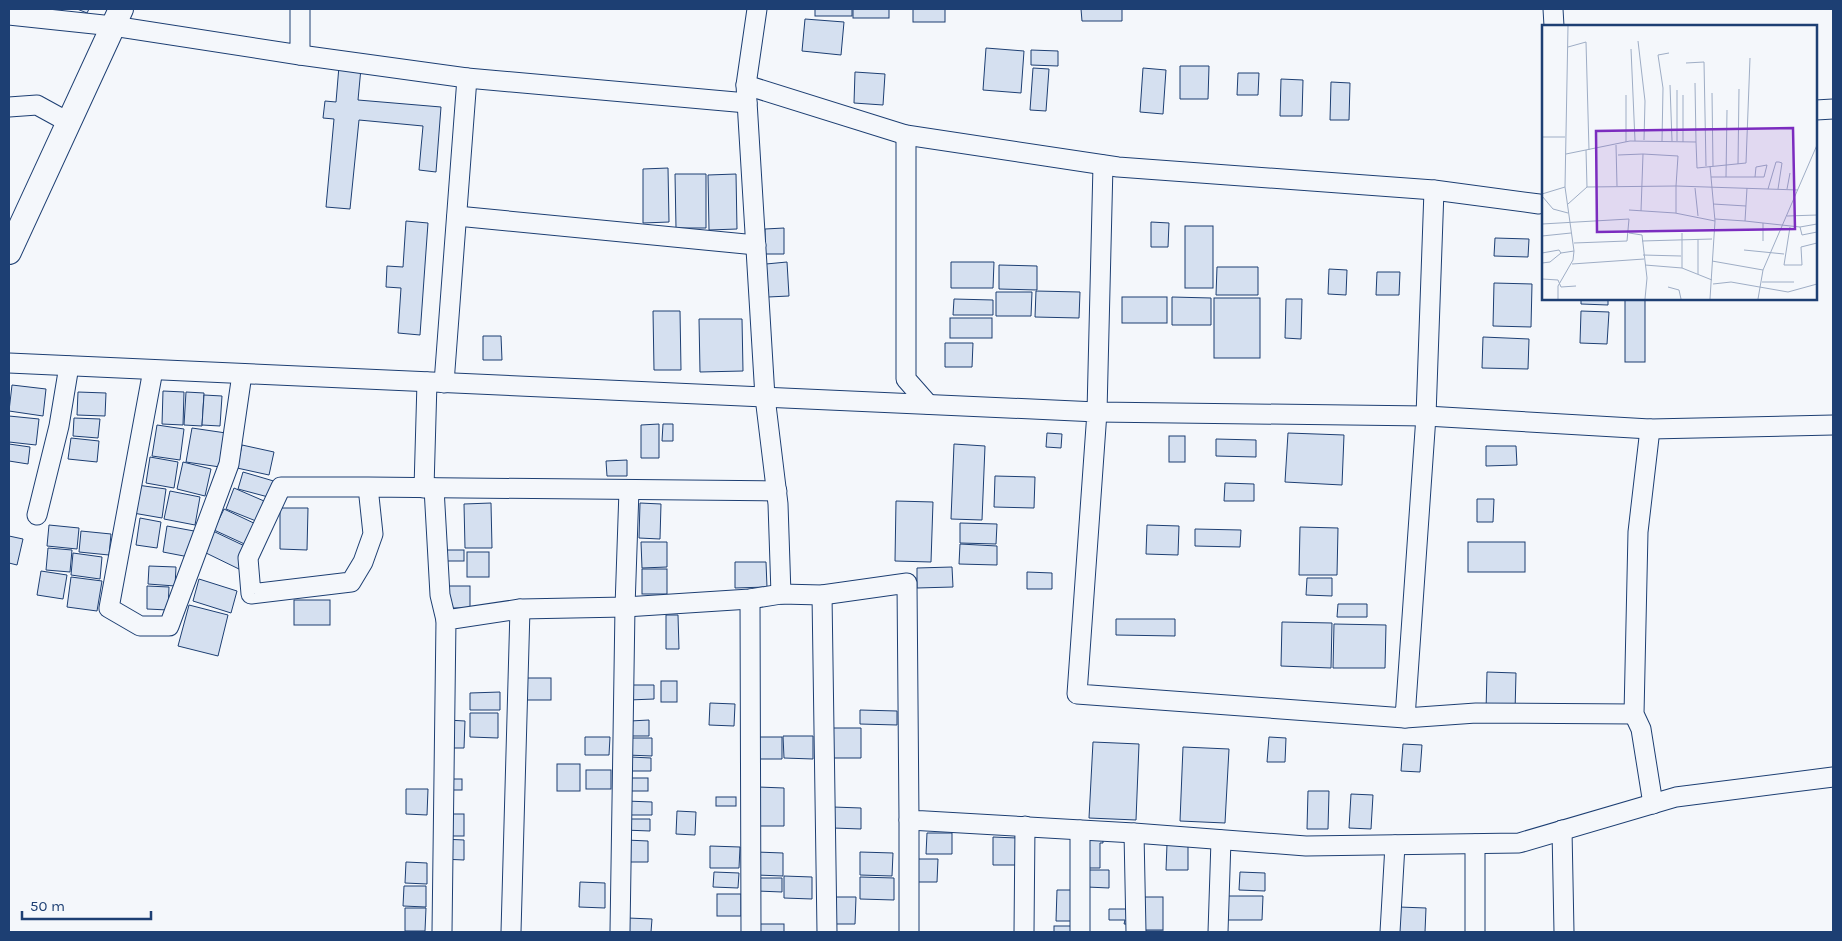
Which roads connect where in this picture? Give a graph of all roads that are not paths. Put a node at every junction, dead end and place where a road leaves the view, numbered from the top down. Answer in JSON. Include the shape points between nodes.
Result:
{"nodes":[{"id":1,"x":300,"y":9,"type":"edge"},
{"id":2,"x":757,"y":9,"type":"edge"},
{"id":3,"x":1552,"y":9,"type":"edge"},
{"id":4,"x":44,"y":13,"type":"edge"},
{"id":5,"x":9,"y":15,"type":"edge"},
{"id":6,"x":117,"y":17,"type":"edge"},
{"id":7,"x":1554,"y":25,"type":"edge"},
{"id":8,"x":300,"y":55,"type":"junction"},
{"id":9,"x":467,"y":78,"type":"junction"},
{"id":10,"x":747,"y":94,"type":"junction"},
{"id":11,"x":9,"y":108,"type":"edge"},
{"id":12,"x":1833,"y":109,"type":"edge"},
{"id":13,"x":1817,"y":110,"type":"edge"},
{"id":14,"x":68,"y":122,"type":"junction"},
{"id":15,"x":906,"y":135,"type":"junction"},
{"id":16,"x":1103,"y":165,"type":"junction"},
{"id":17,"x":1434,"y":190,"type":"junction"},
{"id":18,"x":1539,"y":204,"type":"dead end"},
{"id":19,"x":457,"y":216,"type":"junction"},
{"id":20,"x":756,"y":244,"type":"junction"},
{"id":21,"x":9,"y":252,"type":"edge"},
{"id":22,"x":9,"y":363,"type":"edge"},
{"id":23,"x":69,"y":366,"type":"junction"},
{"id":24,"x":153,"y":370,"type":"junction"},
{"id":25,"x":242,"y":374,"type":"junction"},
{"id":26,"x":435,"y":382,"type":"junction"},
{"id":27,"x":765,"y":397,"type":"junction"},
{"id":28,"x":928,"y":404,"type":"junction"},
{"id":29,"x":1097,"y":412,"type":"junction"},
{"id":30,"x":1426,"y":416,"type":"junction"},
{"id":31,"x":1833,"y":425,"type":"edge"},
{"id":32,"x":1650,"y":429,"type":"junction"},
{"id":33,"x":368,"y":487,"type":"junction"},
{"id":34,"x":429,"y":488,"type":"junction"},
{"id":35,"x":630,"y":490,"type":"junction"},
{"id":36,"x":777,"y":491,"type":"junction"},
{"id":37,"x":37,"y":514,"type":"dead end"},
{"id":38,"x":781,"y":594,"type":"junction"},
{"id":39,"x":822,"y":595,"type":"junction"},
{"id":40,"x":750,"y":599,"type":"junction"},
{"id":41,"x":625,"y":607,"type":"junction"},
{"id":42,"x":520,"y":609,"type":"junction"},
{"id":43,"x":446,"y":620,"type":"junction"},
{"id":44,"x":1634,"y":714,"type":"junction"},
{"id":45,"x":1405,"y":718,"type":"junction"},
{"id":46,"x":1833,"y":776,"type":"edge"},
{"id":47,"x":1653,"y":804,"type":"junction"},
{"id":48,"x":909,"y":820,"type":"junction"},
{"id":49,"x":1025,"y":826,"type":"junction"},
{"id":50,"x":1080,"y":830,"type":"junction"},
{"id":51,"x":1562,"y":830,"type":"junction"},
{"id":52,"x":1134,"y":833,"type":"junction"},
{"id":53,"x":1221,"y":840,"type":"junction"},
{"id":54,"x":1475,"y":844,"type":"junction"},
{"id":55,"x":1395,"y":845,"type":"junction"},
{"id":56,"x":442,"y":932,"type":"edge"},
{"id":57,"x":510,"y":932,"type":"edge"},
{"id":58,"x":620,"y":932,"type":"edge"},
{"id":59,"x":751,"y":932,"type":"edge"},
{"id":60,"x":826,"y":932,"type":"edge"},
{"id":61,"x":909,"y":932,"type":"edge"},
{"id":62,"x":1024,"y":932,"type":"edge"},
{"id":63,"x":1080,"y":932,"type":"edge"},
{"id":64,"x":1136,"y":932,"type":"edge"},
{"id":65,"x":1218,"y":932,"type":"edge"},
{"id":66,"x":1390,"y":932,"type":"edge"},
{"id":67,"x":1475,"y":932,"type":"edge"},
{"id":68,"x":1564,"y":932,"type":"edge"}],
"edges":[{"from":1,"to":8,"type":"street"},
{"from":2,"to":10,"type":"street"},
{"from":3,"to":7,"type":"street"},
{"from":4,"to":5,"type":"street"},
{"from":4,"to":6,"type":"street"},
{"from":6,"to":8,"type":"street"},
{"from":6,"to":14,"type":"main road"},
{"from":8,"to":9,"type":"street"},
{"from":9,"to":10,"type":"street"},
{"from":9,"to":19,"type":"street"},
{"from":10,"to":15,"type":"street"},
{"from":10,"to":20,"type":"street"},
{"from":11,"to":14,"type":"street","via":[[37,106]]},
{"from":12,"to":13,"type":"street"},
{"from":14,"to":21,"type":"main road"},
{"from":15,"to":16,"type":"street"},
{"from":15,"to":28,"type":"street","via":[[906,379]]},
{"from":16,"to":17,"type":"street"},
{"from":16,"to":29,"type":"street"},
{"from":17,"to":18,"type":"street"},
{"from":17,"to":30,"type":"street"},
{"from":19,"to":20,"type":"street"},
{"from":19,"to":26,"type":"street"},
{"from":20,"to":27,"type":"street"},
{"from":22,"to":23,"type":"street"},
{"from":23,"to":24,"type":"street"},
{"from":23,"to":37,"type":"street","via":[[60,426]]},
{"from":24,"to":25,"type":"street"},
{"from":24,"to":25,"type":"street","via":[[109,608],[140,626],[169,626],[229,464]]},
{"from":25,"to":26,"type":"street"},
{"from":26,"to":27,"type":"street"},
{"from":26,"to":34,"type":"street"},
{"from":27,"to":28,"type":"street"},
{"from":27,"to":36,"type":"street"},
{"from":28,"to":29,"type":"street"},
{"from":29,"to":30,"type":"street"},
{"from":29,"to":45,"type":"street","via":[[1077,694]]},
{"from":30,"to":32,"type":"street"},
{"from":30,"to":45,"type":"street"},
{"from":31,"to":32,"type":"street"},
{"from":32,"to":44,"type":"street","via":[[1638,532]]},
{"from":33,"to":33,"type":"street","via":[[373,534],[363,562],[351,582],[251,594],[248,558],[281,487]]},
{"from":33,"to":34,"type":"street"},
{"from":34,"to":35,"type":"street"},
{"from":34,"to":43,"type":"street","via":[[440,595]]},
{"from":35,"to":36,"type":"street"},
{"from":35,"to":41,"type":"street"},
{"from":36,"to":38,"type":"street"},
{"from":38,"to":39,"type":"street"},
{"from":38,"to":40,"type":"street"},
{"from":39,"to":48,"type":"street","via":[[907,583]]},
{"from":39,"to":60,"type":"street"},
{"from":40,"to":41,"type":"street"},
{"from":40,"to":59,"type":"street"},
{"from":41,"to":42,"type":"street"},
{"from":41,"to":58,"type":"street"},
{"from":42,"to":43,"type":"street"},
{"from":42,"to":57,"type":"street"},
{"from":43,"to":56,"type":"street"},
{"from":44,"to":45,"type":"street","via":[[1476,713]]},
{"from":44,"to":47,"type":"street","via":[[1641,729]]},
{"from":46,"to":47,"type":"street","via":[[1676,797]]},
{"from":47,"to":51,"type":"street"},
{"from":48,"to":49,"type":"street"},
{"from":48,"to":61,"type":"street"},
{"from":49,"to":50,"type":"street"},
{"from":49,"to":62,"type":"street"},
{"from":50,"to":52,"type":"street"},
{"from":50,"to":63,"type":"street"},
{"from":51,"to":54,"type":"street","via":[[1519,843]]},
{"from":51,"to":68,"type":"street"},
{"from":52,"to":53,"type":"street"},
{"from":52,"to":64,"type":"street"},
{"from":53,"to":55,"type":"street","via":[[1306,846]]},
{"from":53,"to":65,"type":"street"},
{"from":54,"to":55,"type":"street"},
{"from":54,"to":67,"type":"street"},
{"from":55,"to":66,"type":"street"}]}
